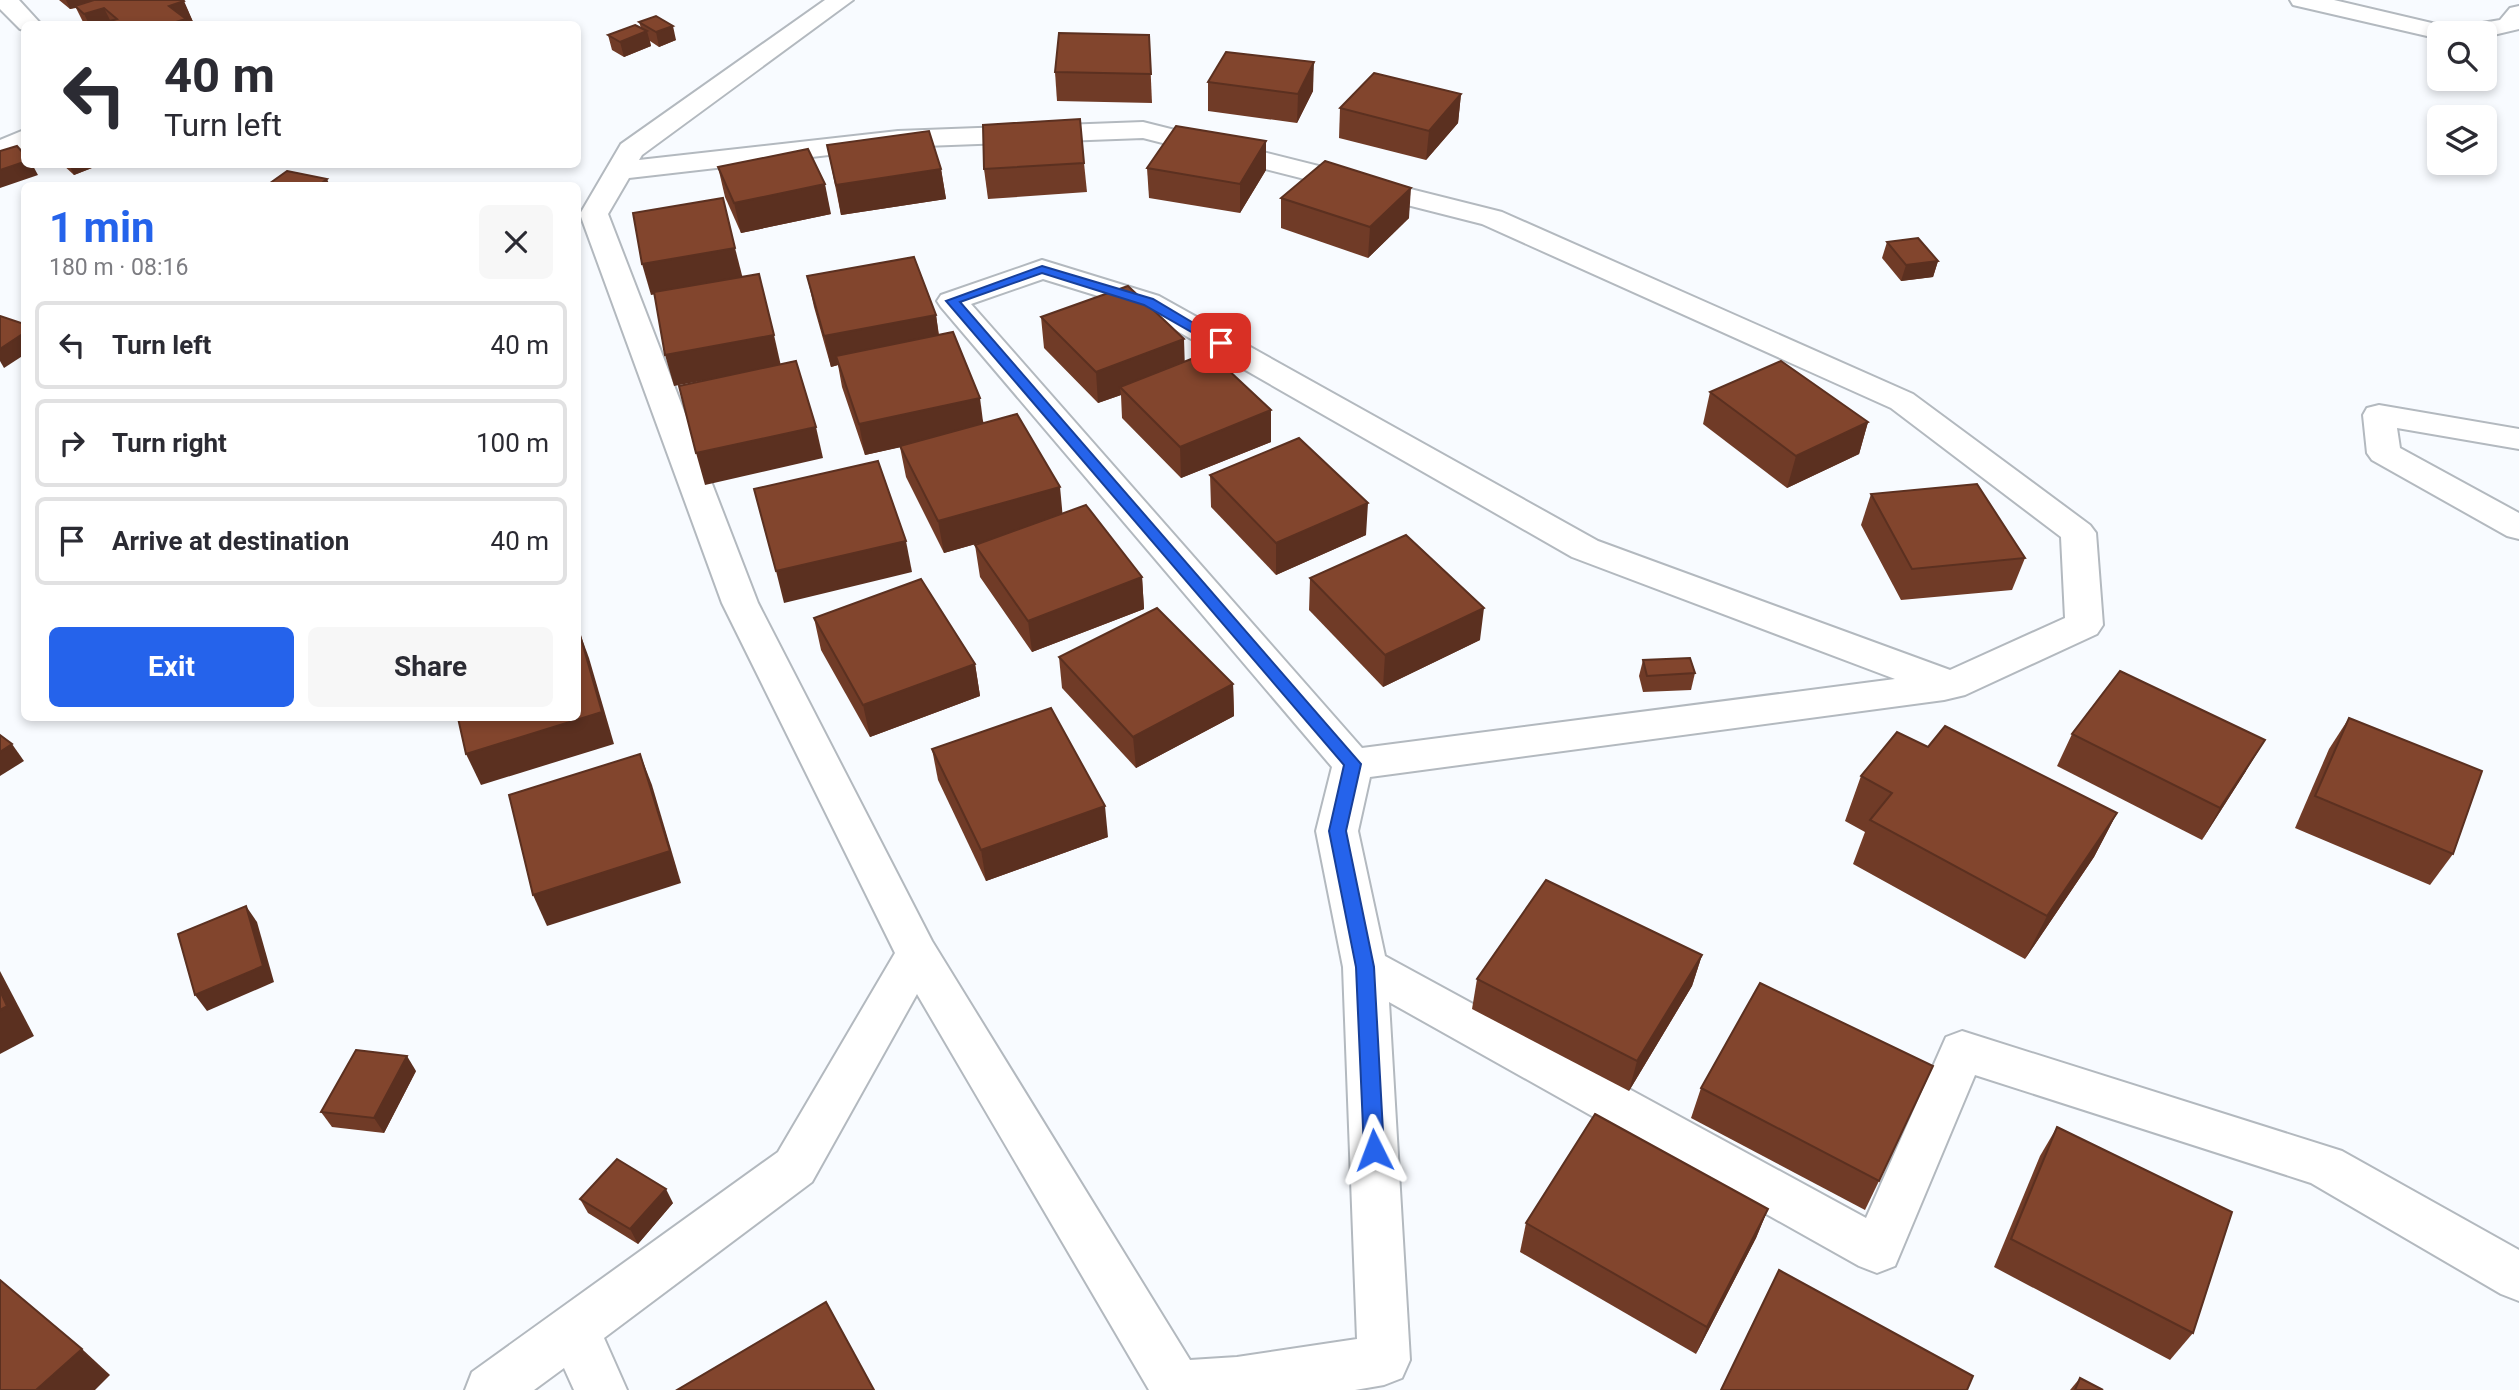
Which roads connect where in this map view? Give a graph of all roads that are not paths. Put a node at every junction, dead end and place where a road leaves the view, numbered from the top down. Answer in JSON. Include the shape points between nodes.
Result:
{"nodes":[{"id":1,"x":5,"y":0,"type":"edge"},
{"id":2,"x":841,"y":0,"type":"edge"},
{"id":3,"x":2302,"y":0,"type":"edge"},
{"id":4,"x":2519,"y":13,"type":"edge"},
{"id":5,"x":26,"y":21,"type":"edge"},
{"id":6,"x":2497,"y":28,"type":"edge"},
{"id":7,"x":2427,"y":29,"type":"edge"},
{"id":8,"x":21,"y":140,"type":"edge"},
{"id":9,"x":0,"y":151,"type":"edge"},
{"id":10,"x":619,"y":171,"type":"junction"},
{"id":11,"x":2519,"y":439,"type":"edge"},
{"id":12,"x":2519,"y":528,"type":"edge"},
{"id":13,"x":1951,"y":685,"type":"junction"},
{"id":14,"x":1353,"y":764,"type":"junction"},
{"id":15,"x":917,"y":954,"type":"junction"},
{"id":16,"x":1365,"y":967,"type":"junction"},
{"id":17,"x":2519,"y":1278,"type":"edge"},
{"id":18,"x":573,"y":1329,"type":"junction"},
{"id":19,"x":1239,"y":1387,"type":"edge"},
{"id":20,"x":491,"y":1390,"type":"edge"},
{"id":21,"x":601,"y":1390,"type":"edge"}],
"edges":[{"from":1,"to":5,"type":"street"},
{"from":2,"to":10,"type":"street","via":[[631,150]]},
{"from":3,"to":7,"type":"street"},
{"from":4,"to":6,"type":"street","via":[[2508,26]]},
{"from":8,"to":9,"type":"street"},
{"from":10,"to":13,"type":"street","via":[[898,139],[1143,130],[1493,218],[1902,401],[2078,533],[2084,625]]},
{"from":10,"to":15,"type":"street","via":[[594,215],[740,603]]},
{"from":11,"to":12,"type":"street","via":[[2379,415],[2384,453]]},
{"from":13,"to":14,"type":"street"},
{"from":13,"to":14,"type":"street","via":[[1585,550],[1148,302],[1042,269],[952,301]]},
{"from":14,"to":16,"type":"street","via":[[1337,831]]},
{"from":15,"to":18,"type":"street","via":[[796,1167]]},
{"from":15,"to":19,"type":"street","via":[[1177,1387]]},
{"from":16,"to":17,"type":"street","via":[[1877,1250],[1962,1051],[2325,1166]]},
{"from":16,"to":19,"type":"street","via":[[1384,1360]]},
{"from":18,"to":20,"type":"street"},
{"from":18,"to":21,"type":"street"}]}
